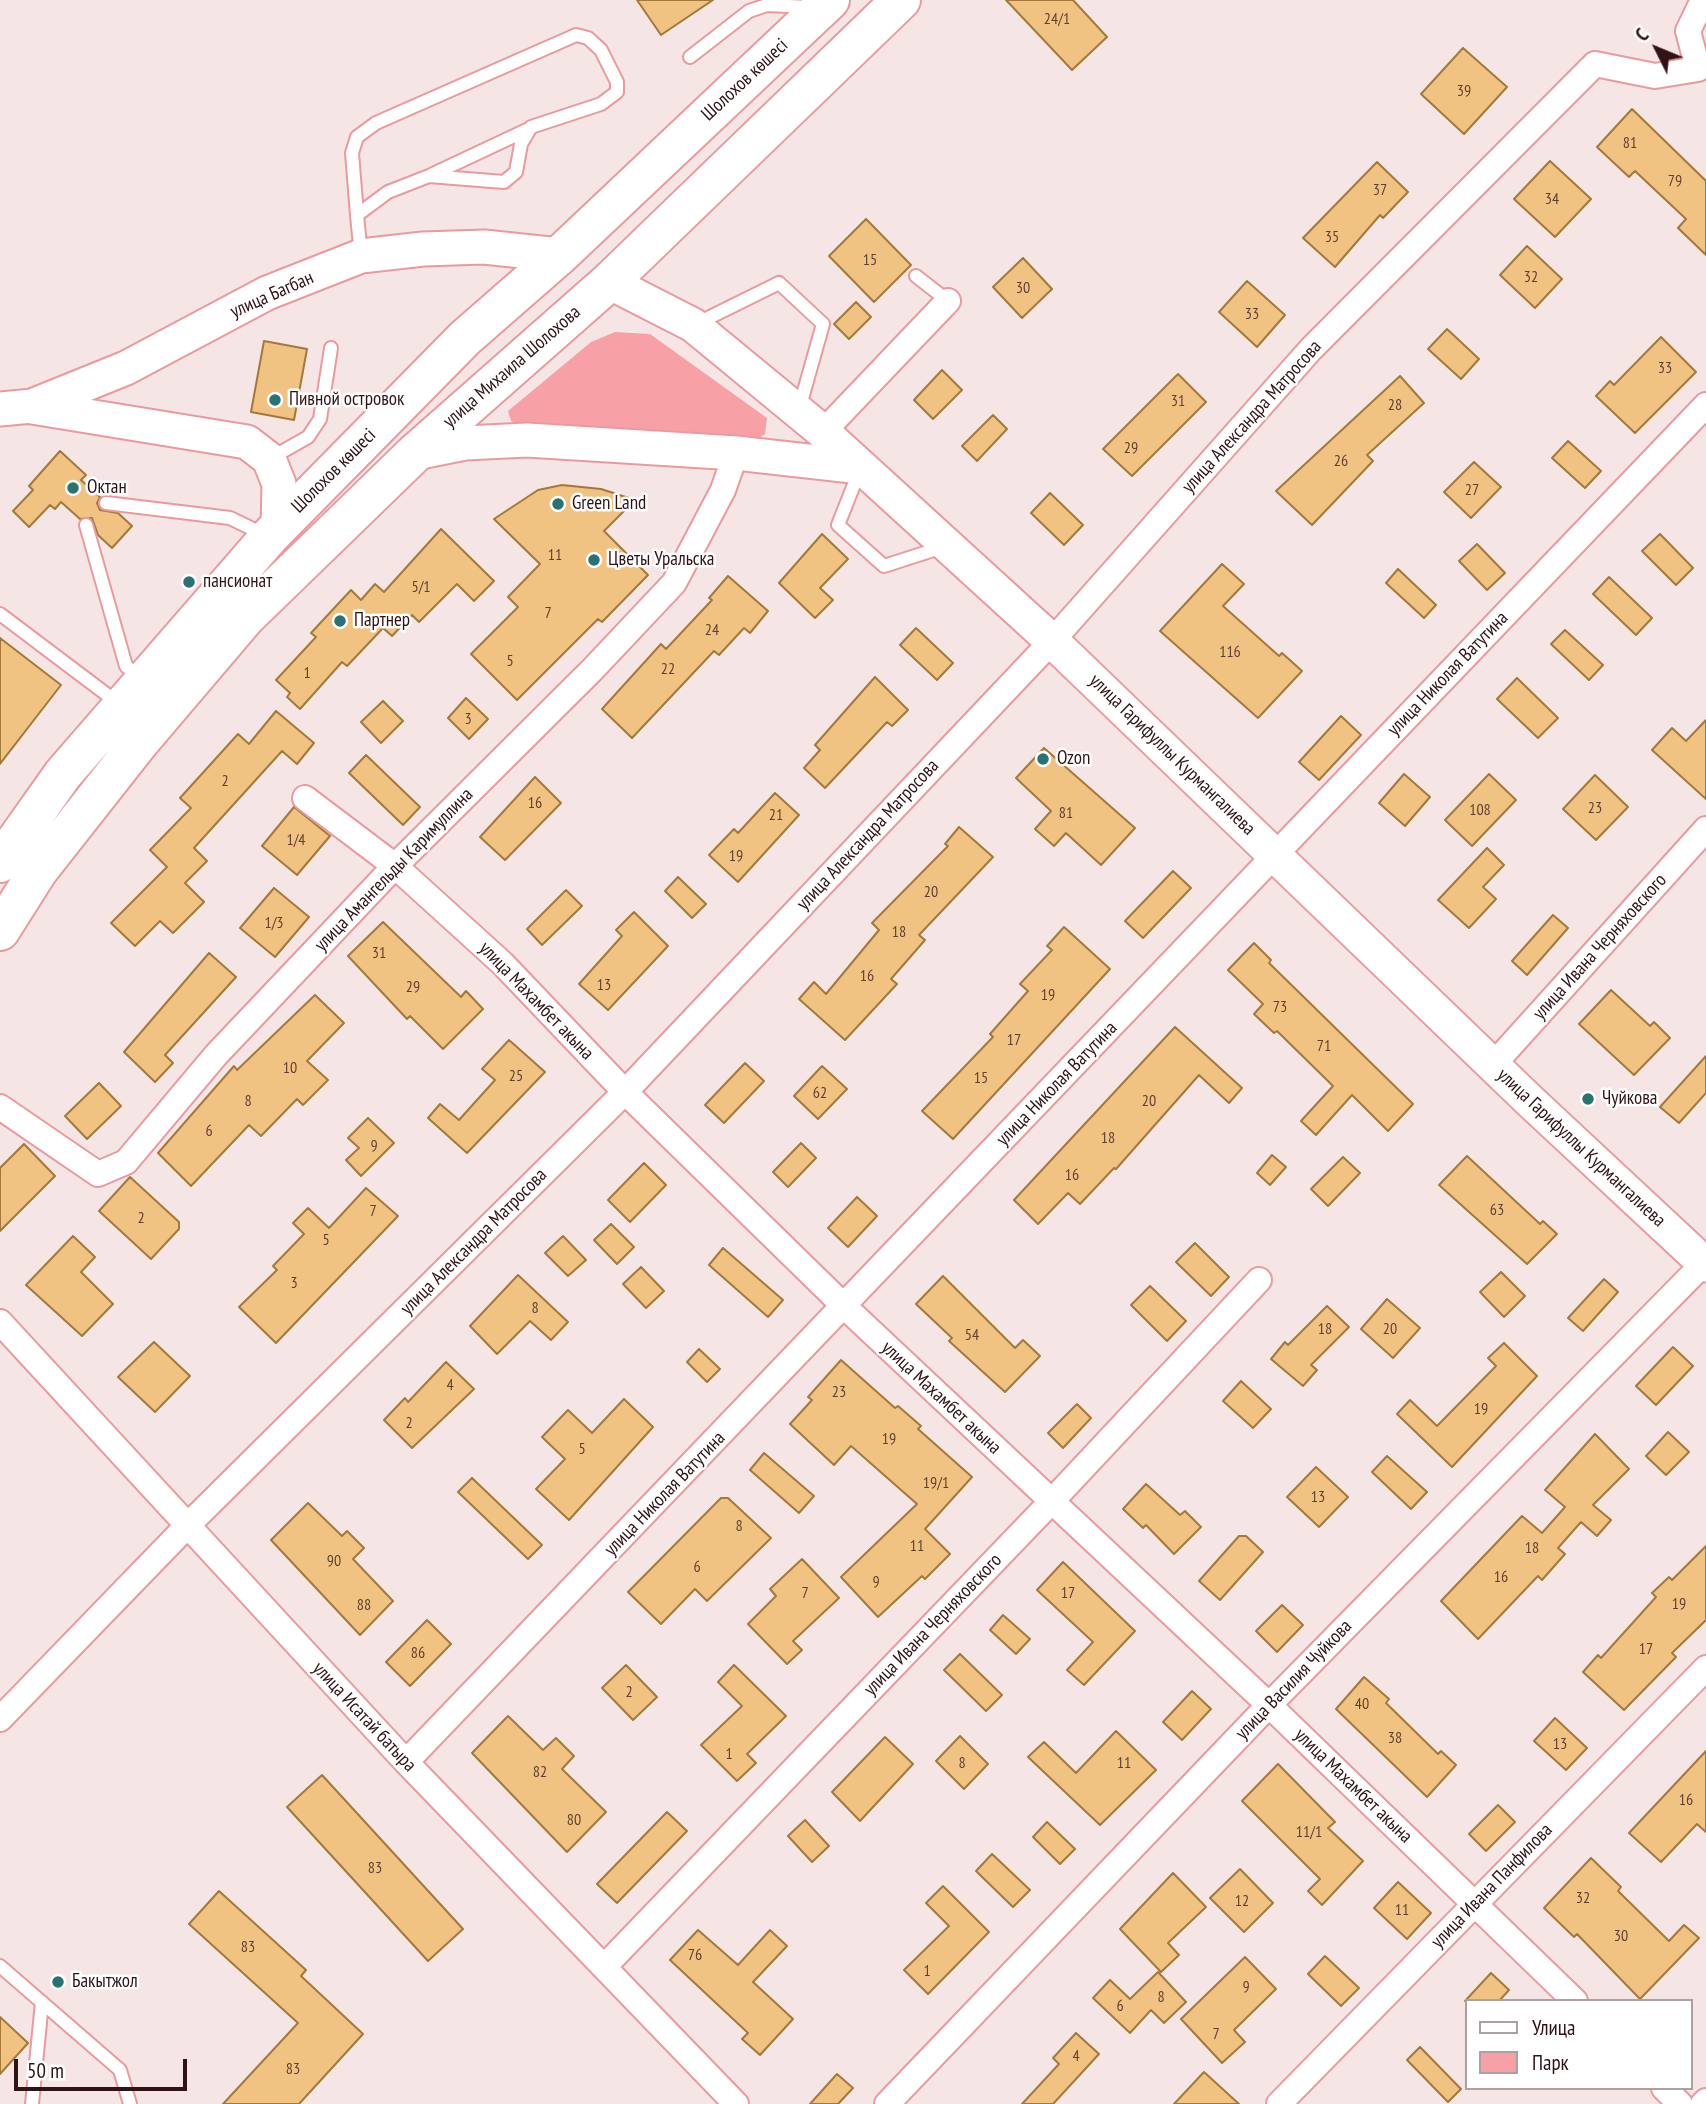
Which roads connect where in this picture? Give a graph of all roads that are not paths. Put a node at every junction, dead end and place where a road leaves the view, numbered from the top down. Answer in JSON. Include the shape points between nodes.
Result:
{"nodes":[{"id":1,"x":901,"y":0,"type":"edge"},
{"id":2,"x":1703,"y":0,"type":"edge"},
{"id":3,"x":825,"y":4,"type":"edge"},
{"id":4,"x":690,"y":57,"type":"dead end"},
{"id":5,"x":1702,"y":73,"type":"edge"},
{"id":6,"x":531,"y":127,"type":"junction"},
{"id":7,"x":429,"y":176,"type":"junction"},
{"id":8,"x":357,"y":215,"type":"junction"},
{"id":9,"x":560,"y":255,"type":"junction"},
{"id":10,"x":361,"y":256,"type":"junction"},
{"id":11,"x":916,"y":276,"type":"dead end"},
{"id":12,"x":609,"y":282,"type":"junction"},
{"id":13,"x":948,"y":301,"type":"joint"},
{"id":14,"x":693,"y":325,"type":"junction"},
{"id":15,"x":331,"y":348,"type":"dead end"},
{"id":16,"x":1706,"y":405,"type":"edge"},
{"id":17,"x":16,"y":408,"type":"edge"},
{"id":18,"x":810,"y":422,"type":"junction"},
{"id":19,"x":415,"y":453,"type":"junction"},
{"id":20,"x":736,"y":453,"type":"junction"},
{"id":21,"x":269,"y":459,"type":"junction"},
{"id":22,"x":861,"y":467,"type":"junction"},
{"id":23,"x":106,"y":503,"type":"dead end"},
{"id":24,"x":86,"y":524,"type":"dead end"},
{"id":25,"x":274,"y":532,"type":"junction"},
{"id":26,"x":947,"y":545,"type":"junction"},
{"id":27,"x":0,"y":614,"type":"edge"},
{"id":28,"x":1052,"y":640,"type":"junction"},
{"id":29,"x":132,"y":693,"type":"junction"},
{"id":30,"x":305,"y":798,"type":"dead end"},
{"id":31,"x":1706,"y":830,"type":"edge"},
{"id":32,"x":1276,"y":854,"type":"junction"},
{"id":33,"x":0,"y":863,"type":"edge"},
{"id":34,"x":395,"y":866,"type":"junction"},
{"id":35,"x":0,"y":931,"type":"edge"},
{"id":36,"x":1493,"y":1065,"type":"junction"},
{"id":37,"x":625,"y":1092,"type":"junction"},
{"id":38,"x":0,"y":1107,"type":"edge"},
{"id":39,"x":1705,"y":1263,"type":"edge"},
{"id":40,"x":1259,"y":1280,"type":"dead end"},
{"id":41,"x":845,"y":1307,"type":"junction"},
{"id":42,"x":0,"y":1322,"type":"edge"},
{"id":43,"x":1051,"y":1502,"type":"junction"},
{"id":44,"x":186,"y":1527,"type":"junction"},
{"id":45,"x":1706,"y":1668,"type":"edge"},
{"id":46,"x":1269,"y":1705,"type":"junction"},
{"id":47,"x":3,"y":1711,"type":"edge"},
{"id":48,"x":406,"y":1762,"type":"junction"},
{"id":49,"x":1475,"y":1903,"type":"junction"},
{"id":50,"x":0,"y":1966,"type":"edge"},
{"id":51,"x":604,"y":1967,"type":"junction"},
{"id":52,"x":1572,"y":1999,"type":"edge"},
{"id":53,"x":42,"y":2002,"type":"junction"},
{"id":54,"x":1666,"y":2090,"type":"edge"},
{"id":55,"x":32,"y":2104,"type":"edge"},
{"id":56,"x":130,"y":2104,"type":"edge"},
{"id":57,"x":736,"y":2104,"type":"edge"},
{"id":58,"x":887,"y":2104,"type":"edge"},
{"id":59,"x":1279,"y":2104,"type":"edge"},
{"id":60,"x":1680,"y":2104,"type":"edge"}],
"edges":[{"from":1,"to":12,"type":"highway"},
{"from":2,"to":5,"type":"street","name":"улица Александра Матросова","via":[[1688,31]]},
{"from":3,"to":4,"type":"lane","via":[[767,5],[749,11]]},
{"from":3,"to":9,"type":"highway","name":"Шолохов көшесі"},
{"from":5,"to":28,"type":"street","name":"улица Александра Матросова","via":[[1655,76],[1595,64],[1311,349]]},
{"from":6,"to":7,"type":"lane"},
{"from":6,"to":7,"type":"lane","via":[[521,144],[516,172],[504,181]]},
{"from":6,"to":8,"type":"lane","via":[[601,104],[617,92],[617,82],[601,50],[588,38],[576,35],[376,123],[358,137],[352,153]]},
{"from":7,"to":8,"type":"lane","via":[[388,192]]},
{"from":8,"to":10,"type":"lane"},
{"from":9,"to":10,"type":"street","name":"улица Багбан","via":[[484,247]]},
{"from":9,"to":12,"type":"highway"},
{"from":9,"to":25,"type":"highway","name":"Шолохов көшесі","via":[[465,338]]},
{"from":10,"to":17,"type":"street","name":"улица Багбан","via":[[267,293],[126,368]]},
{"from":11,"to":13,"type":"lane"},
{"from":12,"to":14,"type":"street","name":"улица Гарифуллы Курмангалиева"},
{"from":12,"to":19,"type":"highway","name":"улица Михаила Шолохова"},
{"from":13,"to":18,"type":"street"},
{"from":14,"to":18,"type":"street","name":"улица Гарифуллы Курмангалиева"},
{"from":14,"to":18,"type":"lane","via":[[779,283],[823,324]]},
{"from":15,"to":21,"type":"lane","via":[[320,419],[308,437]]},
{"from":16,"to":32,"type":"street","name":"улица Николая Ватутина"},
{"from":17,"to":21,"type":"street","via":[[247,442]]},
{"from":18,"to":22,"type":"street","name":"улица Гарифуллы Курмангалиева"},
{"from":19,"to":20,"type":"street","via":[[465,443],[527,440]]},
{"from":19,"to":35,"type":"highway","via":[[246,617],[129,754],[38,872]]},
{"from":20,"to":22,"type":"street"},
{"from":20,"to":34,"type":"street","name":"улица Амангельды Каримуллина","via":[[723,490],[674,583]]},
{"from":21,"to":25,"type":"street","via":[[279,484]]},
{"from":22,"to":26,"type":"street","name":"улица Гарифуллы Курмангалиева"},
{"from":22,"to":26,"type":"lane","via":[[838,524],[884,566]]},
{"from":23,"to":25,"type":"lane","via":[[230,518]]},
{"from":24,"to":29,"type":"lane"},
{"from":25,"to":29,"type":"highway","name":"Шолохов көшесі"},
{"from":26,"to":28,"type":"street","name":"улица Гарифуллы Курмангалиева"},
{"from":27,"to":29,"type":"lane"},
{"from":28,"to":32,"type":"street","name":"улица Гарифуллы Курмангалиева"},
{"from":28,"to":37,"type":"street","name":"улица Александра Матросова"},
{"from":29,"to":33,"type":"highway","name":"Шолохов көшесі","via":[[63,774]]},
{"from":30,"to":34,"type":"street","name":"улица Махамбет акына"},
{"from":31,"to":36,"type":"street","name":"улица Ивана Черняховского"},
{"from":32,"to":36,"type":"street","name":"улица Гарифуллы Курмангалиева"},
{"from":32,"to":41,"type":"street","name":"улица Николая Ватутина"},
{"from":34,"to":37,"type":"street","name":"улица Махамбет акына","via":[[503,964]]},
{"from":34,"to":38,"type":"street","name":"улица Амангельды Каримуллина","via":[[216,1055],[126,1163],[98,1174]]},
{"from":36,"to":39,"type":"street","name":"улица Гарифуллы Курмангалиева"},
{"from":37,"to":41,"type":"street","name":"улица Махамбет акына"},
{"from":37,"to":44,"type":"street","name":"улица Александра Матросова"},
{"from":39,"to":46,"type":"street","name":"улица Василия Чуйкова"},
{"from":40,"to":43,"type":"street","name":"улица Ивана Черняховского"},
{"from":41,"to":43,"type":"street","name":"улица Махамбет акына"},
{"from":41,"to":48,"type":"street","name":"улица Николая Ватутина"},
{"from":42,"to":44,"type":"street","name":"улица Исатай батыра"},
{"from":43,"to":46,"type":"street","name":"улица Махамбет акына"},
{"from":43,"to":51,"type":"street","name":"улица Ивана Черняховского"},
{"from":44,"to":47,"type":"street","name":"улица Александра Матросова"},
{"from":44,"to":48,"type":"street","name":"улица Исатай батыра"},
{"from":45,"to":49,"type":"street","name":"улица Ивана Панфилова"},
{"from":46,"to":49,"type":"street","name":"улица Махамбет акына"},
{"from":46,"to":58,"type":"street","name":"улица Василия Чуйкова"},
{"from":48,"to":51,"type":"street","name":"улица Исатай батыра"},
{"from":49,"to":52,"type":"street","name":"улица Махамбет акына"},
{"from":49,"to":59,"type":"street","name":"улица Ивана Панфилова"},
{"from":50,"to":53,"type":"lane"},
{"from":51,"to":57,"type":"street","name":"улица Исатай батыра"},
{"from":53,"to":55,"type":"lane"},
{"from":53,"to":56,"type":"lane","via":[[120,2070]]},
{"from":54,"to":60,"type":"street"}]}
